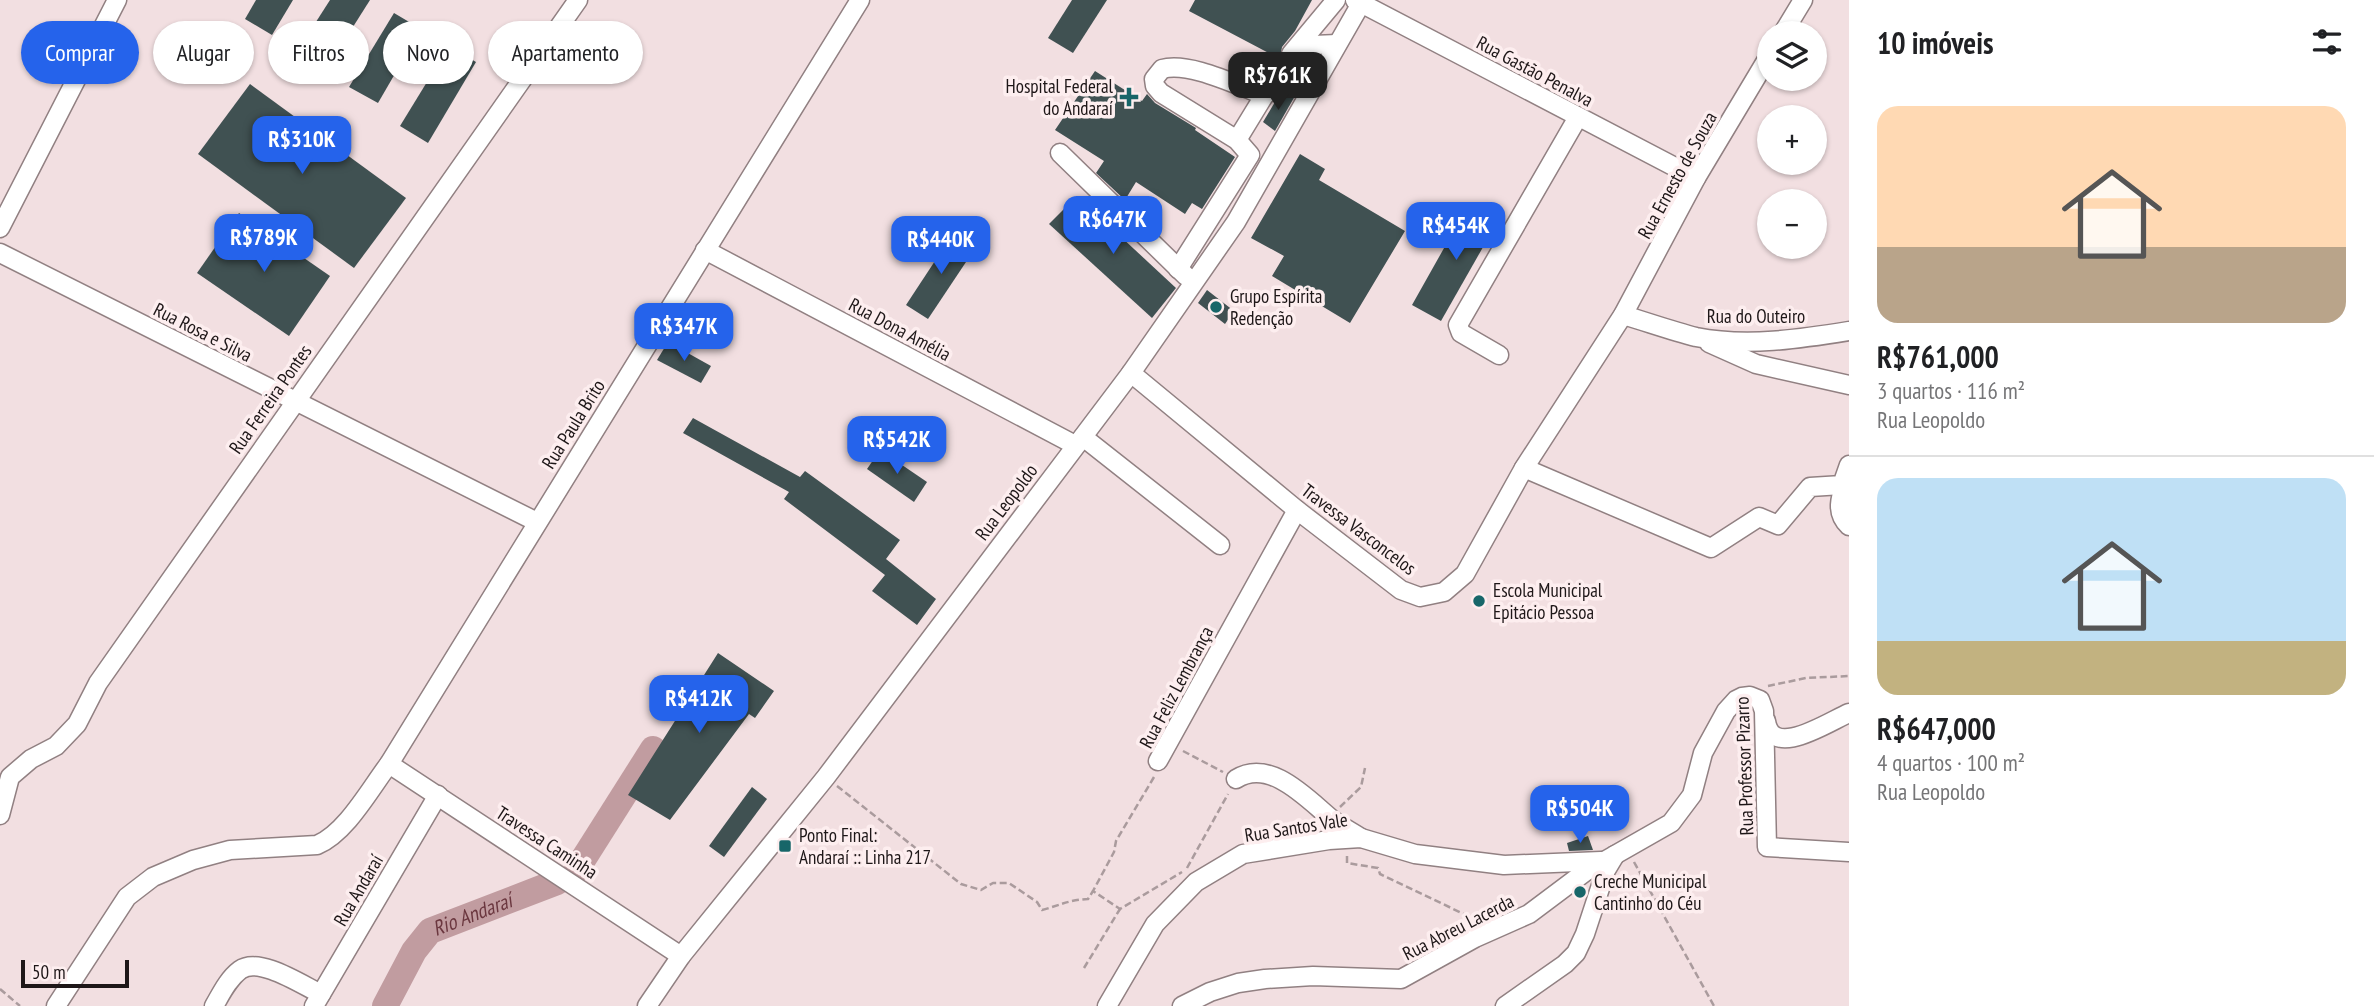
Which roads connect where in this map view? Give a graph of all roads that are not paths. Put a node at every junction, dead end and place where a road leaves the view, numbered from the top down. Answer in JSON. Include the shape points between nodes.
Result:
{"nodes":[{"id":1,"x":117,"y":0,"type":"edge"},
{"id":2,"x":578,"y":0,"type":"edge"},
{"id":3,"x":860,"y":0,"type":"edge"},
{"id":4,"x":1336,"y":0,"type":"edge"},
{"id":5,"x":1803,"y":0,"type":"edge"},
{"id":6,"x":1359,"y":1,"type":"edge"},
{"id":7,"x":1790,"y":21,"type":"edge"},
{"id":8,"x":1338,"y":44,"type":"junction"},
{"id":9,"x":1757,"y":76,"type":"edge"},
{"id":10,"x":1264,"y":95,"type":"junction"},
{"id":11,"x":1578,"y":117,"type":"junction"},
{"id":12,"x":1237,"y":140,"type":"junction"},
{"id":13,"x":1060,"y":153,"type":"dead end"},
{"id":14,"x":1696,"y":178,"type":"junction"},
{"id":15,"x":0,"y":228,"type":"edge"},
{"id":16,"x":705,"y":250,"type":"junction"},
{"id":17,"x":0,"y":253,"type":"edge"},
{"id":18,"x":1178,"y":269,"type":"junction"},
{"id":19,"x":1194,"y":284,"type":"junction"},
{"id":20,"x":1623,"y":315,"type":"junction"},
{"id":21,"x":1849,"y":331,"type":"edge"},
{"id":22,"x":1697,"y":337,"type":"junction"},
{"id":23,"x":1499,"y":355,"type":"dead end"},
{"id":24,"x":1131,"y":373,"type":"junction"},
{"id":25,"x":1849,"y":384,"type":"edge"},
{"id":26,"x":294,"y":401,"type":"junction"},
{"id":27,"x":1079,"y":441,"type":"junction"},
{"id":28,"x":1849,"y":465,"type":"edge"},
{"id":29,"x":1524,"y":468,"type":"junction"},
{"id":30,"x":1849,"y":472,"type":"edge"},
{"id":31,"x":1297,"y":510,"type":"junction"},
{"id":32,"x":537,"y":522,"type":"junction"},
{"id":33,"x":1849,"y":526,"type":"edge"},
{"id":34,"x":1220,"y":545,"type":"dead end"},
{"id":35,"x":1762,"y":706,"type":"junction"},
{"id":36,"x":1849,"y":713,"type":"edge"},
{"id":37,"x":1158,"y":761,"type":"road end"},
{"id":38,"x":389,"y":764,"type":"junction"},
{"id":39,"x":1236,"y":779,"type":"road end"},
{"id":40,"x":438,"y":795,"type":"junction"},
{"id":41,"x":0,"y":815,"type":"edge"},
{"id":42,"x":1354,"y":838,"type":"junction"},
{"id":43,"x":1849,"y":852,"type":"edge"},
{"id":44,"x":1614,"y":855,"type":"junction"},
{"id":45,"x":681,"y":956,"type":"junction"},
{"id":46,"x":318,"y":1000,"type":"edge"},
{"id":47,"x":56,"y":1006,"type":"edge"},
{"id":48,"x":214,"y":1006,"type":"edge"},
{"id":49,"x":647,"y":1006,"type":"edge"},
{"id":50,"x":1107,"y":1006,"type":"edge"},
{"id":51,"x":1182,"y":1006,"type":"edge"},
{"id":52,"x":1505,"y":1006,"type":"edge"}],
"edges":[{"from":1,"to":15,"type":"street"},
{"from":2,"to":26,"type":"street","name":"Rua Ferreira Pontes"},
{"from":3,"to":16,"type":"street","name":"Rua Paula Brito"},
{"from":4,"to":10,"type":"street","via":[[1287,58]]},
{"from":5,"to":7,"type":"street"},
{"from":6,"to":8,"type":"street","name":"Rua Leopoldo"},
{"from":6,"to":11,"type":"street","name":"Rua Gastão Penalva"},
{"from":8,"to":10,"type":"street","via":[[1314,45],[1284,83]]},
{"from":8,"to":19,"type":"street","name":"Rua Leopoldo","via":[[1236,222]]},
{"from":9,"to":14,"type":"street","name":"Rua Ernesto de Souza"},
{"from":10,"to":12,"type":"street"},
{"from":10,"to":12,"type":"street","via":[[1179,67],[1163,69],[1154,79],[1161,93]]},
{"from":11,"to":14,"type":"street","name":"Rua Gastão Penalva"},
{"from":11,"to":23,"type":"street","via":[[1458,325],[1461,333]]},
{"from":12,"to":18,"type":"street","via":[[1248,151],[1248,161]]},
{"from":13,"to":18,"type":"street"},
{"from":14,"to":20,"type":"street","name":"Rua Ernesto de Souza"},
{"from":16,"to":27,"type":"street","name":"Rua Dona Amélia"},
{"from":16,"to":32,"type":"street","name":"Rua Paula Brito"},
{"from":17,"to":26,"type":"street","name":"Rua Rosa e Silva"},
{"from":18,"to":19,"type":"street"},
{"from":19,"to":24,"type":"street","name":"Rua Leopoldo"},
{"from":20,"to":22,"type":"street","name":"Rua do Outeiro"},
{"from":20,"to":29,"type":"street","name":"Travessa Vasconcelos"},
{"from":21,"to":22,"type":"street","name":"Rua do Outeiro","via":[[1772,340]]},
{"from":22,"to":25,"type":"street","via":[[1756,364]]},
{"from":24,"to":27,"type":"street","name":"Rua Leopoldo"},
{"from":24,"to":31,"type":"street","name":"Travessa Vasconcelos"},
{"from":26,"to":32,"type":"street","name":"Rua Rosa e Silva"},
{"from":26,"to":41,"type":"street","name":"Rua Ferreira Pontes","via":[[98,683],[77,724],[56,746],[30,759],[10,777]]},
{"from":27,"to":34,"type":"street","name":"Rua Dona Amélia"},
{"from":27,"to":45,"type":"street","name":"Rua Leopoldo","via":[[826,777]]},
{"from":28,"to":29,"type":"street","via":[[1842,485],[1810,486],[1778,524],[1759,517],[1711,548]]},
{"from":29,"to":31,"type":"street","name":"Travessa Vasconcelos","via":[[1465,573],[1444,592],[1420,597],[1401,590]]},
{"from":30,"to":33,"type":"street","via":[[1839,508]]},
{"from":31,"to":37,"type":"street","name":"Rua Feliz Lembrança"},
{"from":32,"to":38,"type":"street","name":"Rua Paula Brito"},
{"from":35,"to":36,"type":"street","via":[[1768,730],[1781,740]]},
{"from":35,"to":43,"type":"street","name":"Rua Professor Pizarro","via":[[1768,847]]},
{"from":35,"to":44,"type":"street","name":"Rua Abreu Lacerda","via":[[1750,696],[1736,700],[1703,753],[1692,795],[1671,824]]},
{"from":38,"to":40,"type":"street","name":"Travessa Caminha"},
{"from":38,"to":47,"type":"street","name":"Rua Paula Brito","via":[[329,840],[317,845],[230,850],[193,859],[153,877],[127,897]]},
{"from":39,"to":42,"type":"street","via":[[1256,772],[1269,774],[1307,796]]},
{"from":40,"to":45,"type":"street","name":"Travessa Caminha"},
{"from":40,"to":46,"type":"street","name":"Rua Andaraí"},
{"from":42,"to":44,"type":"street","name":"Rua Santos Vale","via":[[1415,854],[1504,865]]},
{"from":42,"to":50,"type":"street","name":"Rua Santos Vale","via":[[1242,854],[1196,882],[1155,924]]},
{"from":44,"to":51,"type":"street","name":"Rua Abreu Lacerda","via":[[1529,914],[1401,979],[1265,979],[1210,992]]},
{"from":44,"to":52,"type":"street","via":[[1576,953]]},
{"from":45,"to":49,"type":"street","name":"Rua Leopoldo"},
{"from":46,"to":48,"type":"street","via":[[257,965],[241,969]]}]}
